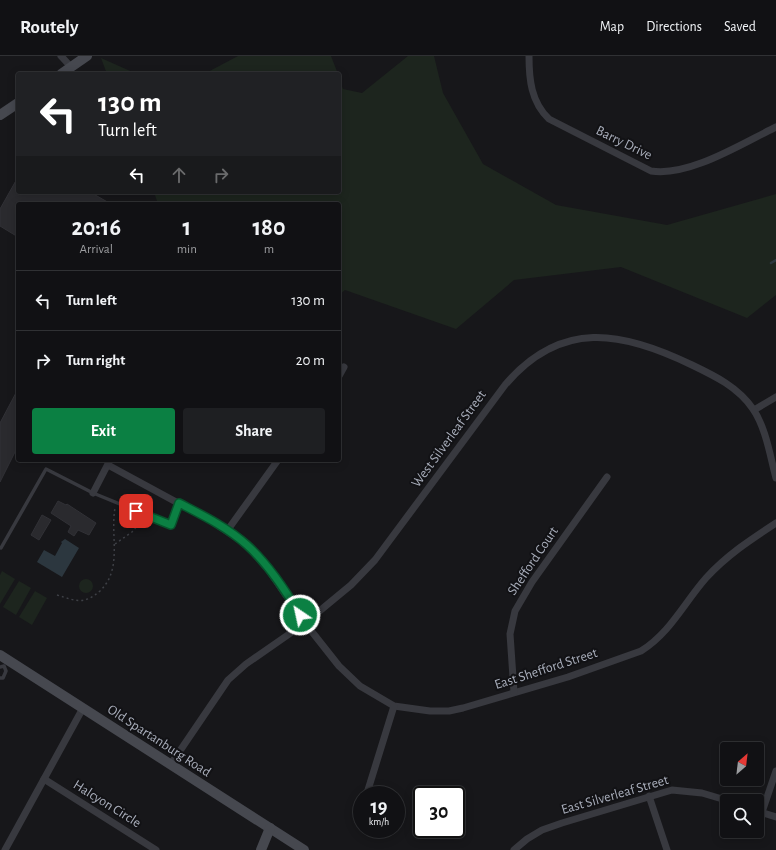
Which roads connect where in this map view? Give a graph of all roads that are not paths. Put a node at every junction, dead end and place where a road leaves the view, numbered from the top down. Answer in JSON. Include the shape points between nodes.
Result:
{"nodes":[{"id":1,"x":61,"y":56,"type":"edge"},
{"id":2,"x":87,"y":56,"type":"edge"},
{"id":3,"x":529,"y":56,"type":"edge"},
{"id":4,"x":71,"y":67,"type":"junction"},
{"id":5,"x":64,"y":72,"type":"edge"},
{"id":6,"x":16,"y":104,"type":"edge"},
{"id":7,"x":0,"y":115,"type":"edge"},
{"id":8,"x":776,"y":127,"type":"edge"},
{"id":9,"x":344,"y":367,"type":"dead end"},
{"id":10,"x":341,"y":372,"type":"edge"},
{"id":11,"x":776,"y":397,"type":"edge"},
{"id":12,"x":754,"y":410,"type":"junction"},
{"id":13,"x":277,"y":462,"type":"edge"},
{"id":14,"x":109,"y":463,"type":"edge"},
{"id":15,"x":607,"y":477,"type":"dead end"},
{"id":16,"x":776,"y":478,"type":"edge"},
{"id":17,"x":93,"y":493,"type":"junction"},
{"id":18,"x":179,"y":503,"type":"junction"},
{"id":19,"x":776,"y":523,"type":"edge"},
{"id":20,"x":227,"y":531,"type":"junction"},
{"id":21,"x":1,"y":548,"type":"dead end"},
{"id":22,"x":305,"y":623,"type":"junction"},
{"id":23,"x":3,"y":662,"type":"edge"},
{"id":24,"x":0,"y":678,"type":"edge"},
{"id":25,"x":514,"y":692,"type":"junction"},
{"id":26,"x":394,"y":706,"type":"junction"},
{"id":27,"x":83,"y":708,"type":"junction"},
{"id":28,"x":171,"y":764,"type":"junction"},
{"id":29,"x":776,"y":772,"type":"edge"},
{"id":30,"x":44,"y":779,"type":"junction"},
{"id":31,"x":368,"y":786,"type":"edge"},
{"id":32,"x":649,"y":796,"type":"junction"},
{"id":33,"x":720,"y":798,"type":"edge"},
{"id":34,"x":764,"y":800,"type":"edge"},
{"id":35,"x":764,"y":813,"type":"edge"},
{"id":36,"x":776,"y":817,"type":"edge"},
{"id":37,"x":270,"y":828,"type":"junction"},
{"id":38,"x":6,"y":850,"type":"edge"},
{"id":39,"x":156,"y":850,"type":"edge"},
{"id":40,"x":261,"y":850,"type":"edge"},
{"id":41,"x":304,"y":850,"type":"edge"},
{"id":42,"x":514,"y":850,"type":"edge"},
{"id":43,"x":667,"y":850,"type":"edge"}],
"edges":[{"from":1,"to":4,"type":"street"},
{"from":2,"to":4,"type":"street"},
{"from":3,"to":8,"type":"street","name":"Barry Drive","via":[[532,90],[548,119],[651,171],[668,173],[695,166]]},
{"from":4,"to":5,"type":"street"},
{"from":6,"to":7,"type":"street"},
{"from":9,"to":10,"type":"street"},
{"from":11,"to":12,"type":"street"},
{"from":12,"to":16,"type":"street","name":"West Silverleaf Street","via":[[761,425]]},
{"from":12,"to":22,"type":"street","name":"West Silverleaf Street","via":[[744,397],[722,379],[634,341],[595,337],[568,341],[547,349],[522,366],[505,384],[376,560],[351,585]]},
{"from":13,"to":20,"type":"street"},
{"from":14,"to":17,"type":"street"},
{"from":14,"to":18,"type":"street","name":"East Shefford Street"},
{"from":15,"to":25,"type":"street","name":"Shefford Court","via":[[532,582],[516,611],[510,634]]},
{"from":17,"to":18,"type":"lane","via":[[171,525]]},
{"from":17,"to":21,"type":"lane","via":[[46,469]]},
{"from":18,"to":20,"type":"street","name":"East Shefford Street"},
{"from":19,"to":25,"type":"street","name":"East Shefford Street","via":[[744,543],[722,561],[668,628],[650,646],[626,658]]},
{"from":20,"to":22,"type":"street","name":"East Shefford Street","via":[[258,556]]},
{"from":22,"to":26,"type":"street","name":"East Shefford Street","via":[[350,678],[368,692]]},
{"from":22,"to":28,"type":"street","name":"West Silverleaf Street","via":[[246,664],[228,680]]},
{"from":23,"to":24,"type":"lane","via":[[6,671],[3,678]]},
{"from":23,"to":27,"type":"street","name":"Old Spartanburg Road"},
{"from":25,"to":26,"type":"street","name":"East Shefford Street","via":[[449,711]]},
{"from":26,"to":31,"type":"street"},
{"from":27,"to":28,"type":"street","name":"Old Spartanburg Road"},
{"from":27,"to":30,"type":"street"},
{"from":28,"to":37,"type":"street","name":"Old Spartanburg Road"},
{"from":29,"to":34,"type":"street"},
{"from":30,"to":38,"type":"street"},
{"from":30,"to":39,"type":"street","name":"Halcyon Circle"},
{"from":32,"to":33,"type":"street","name":"East Silverleaf Street","via":[[682,790]]},
{"from":32,"to":42,"type":"street","name":"East Silverleaf Street","via":[[542,830]]},
{"from":32,"to":43,"type":"street"},
{"from":35,"to":36,"type":"street"},
{"from":37,"to":40,"type":"street"},
{"from":37,"to":41,"type":"street","name":"Old Spartanburg Road"}]}
